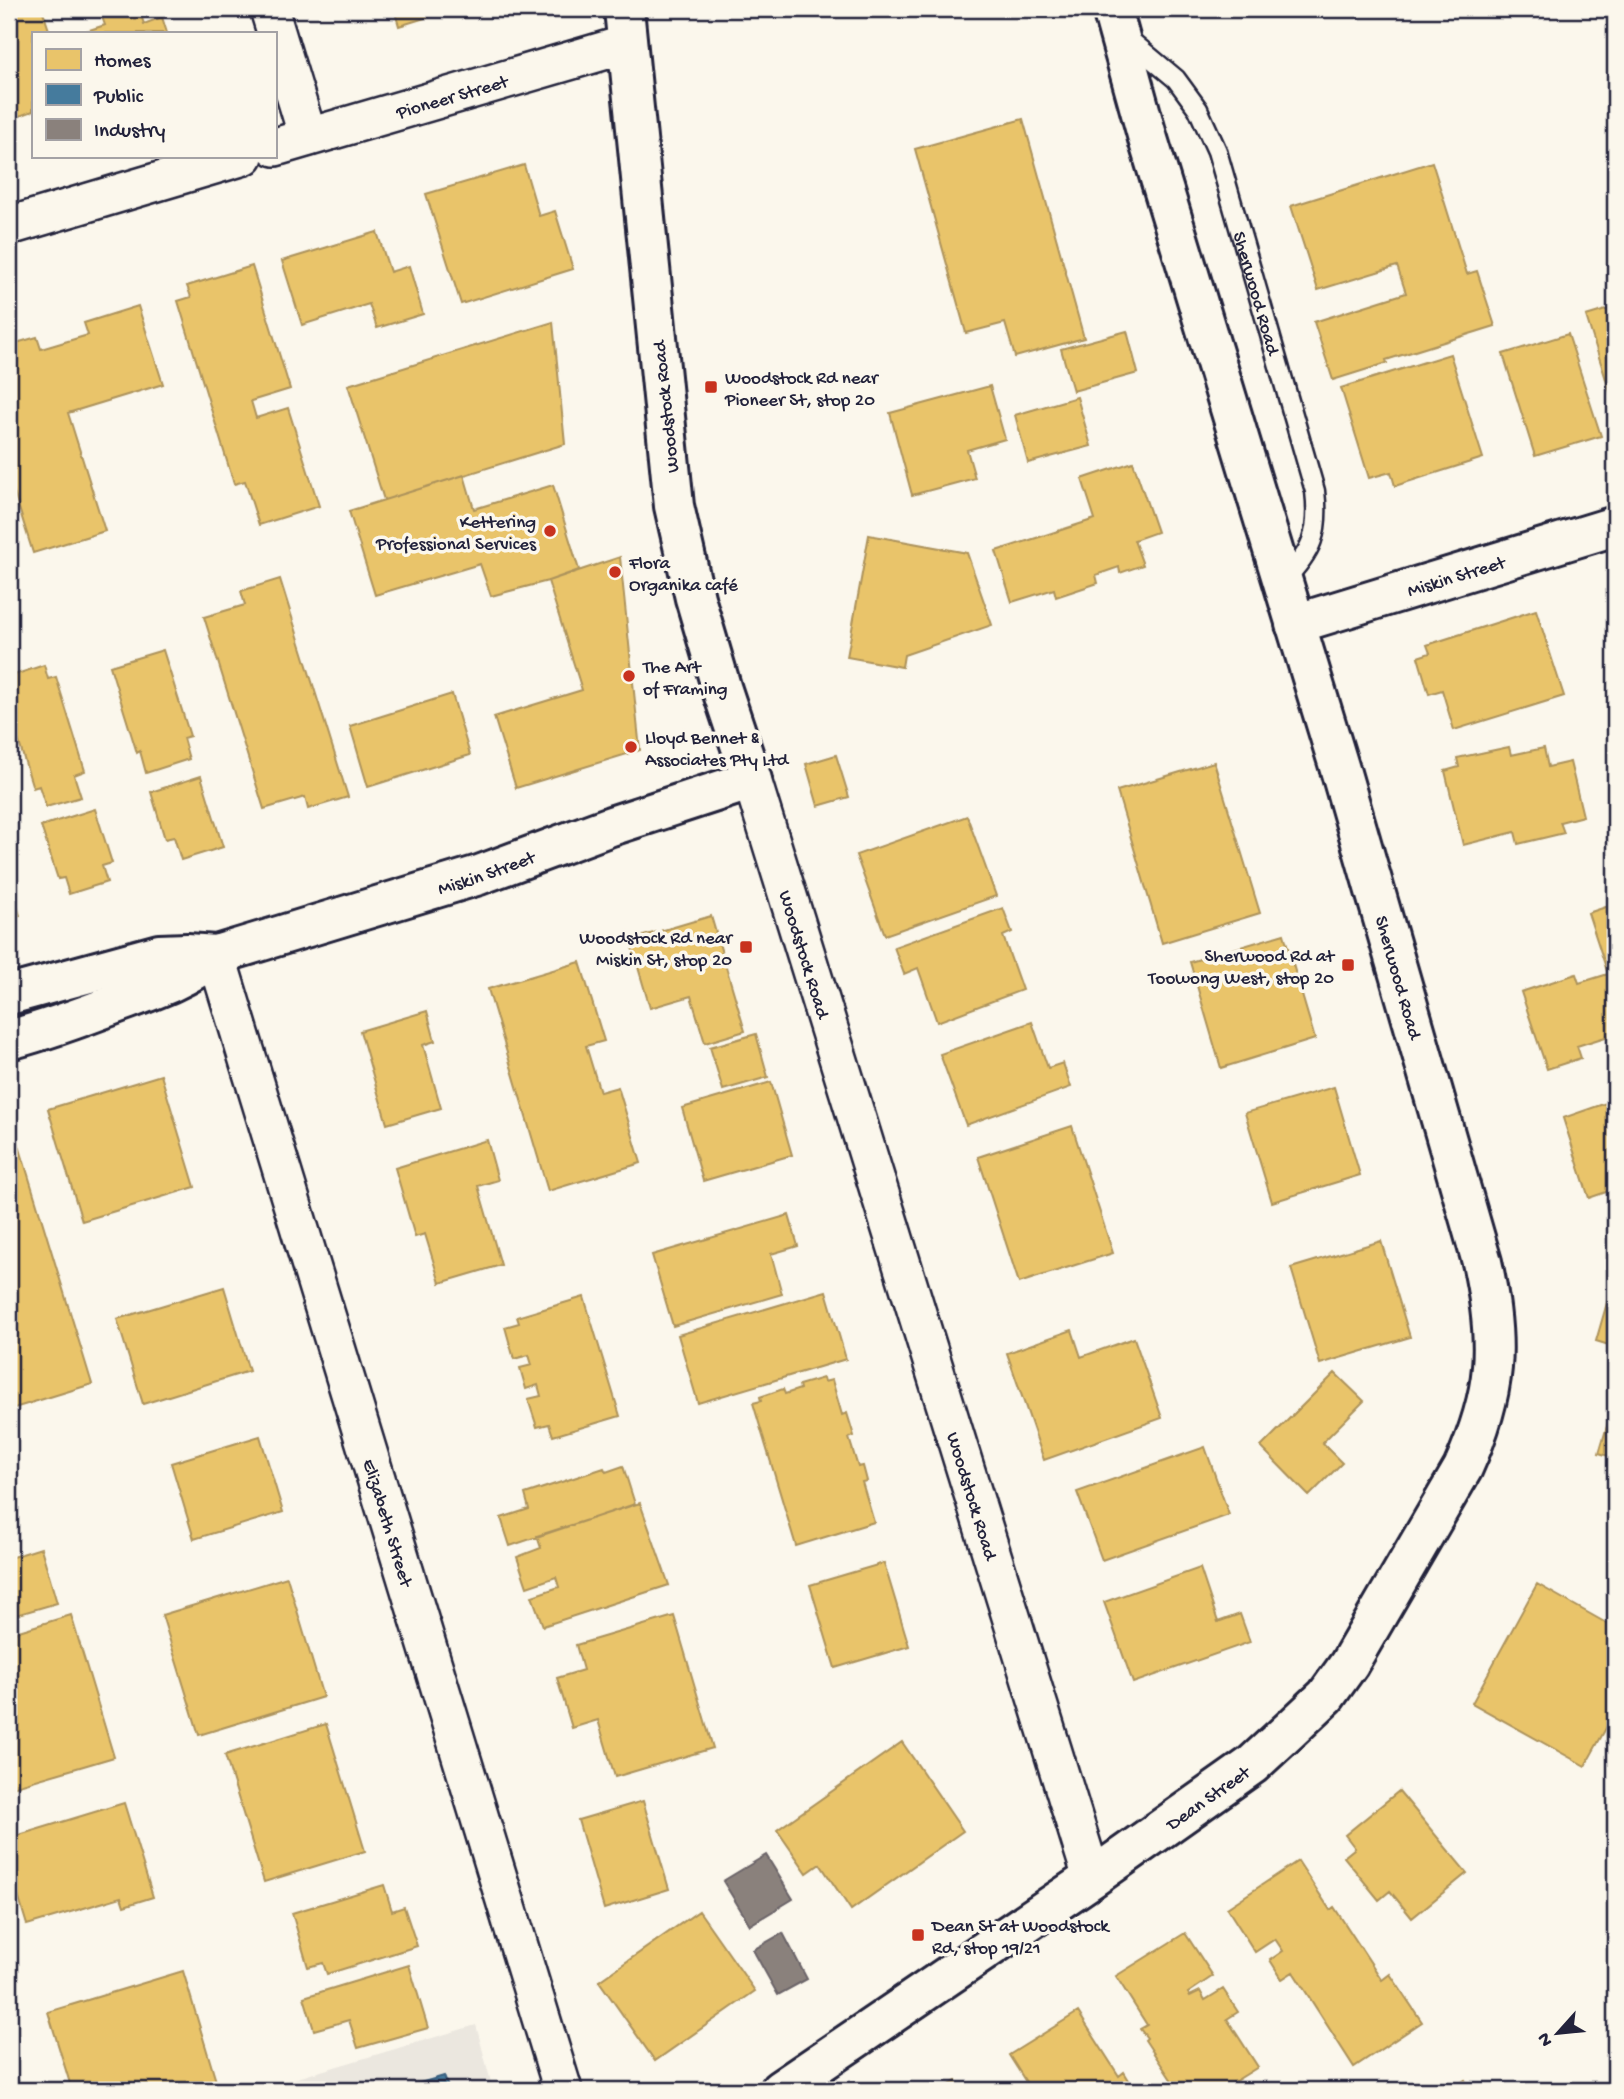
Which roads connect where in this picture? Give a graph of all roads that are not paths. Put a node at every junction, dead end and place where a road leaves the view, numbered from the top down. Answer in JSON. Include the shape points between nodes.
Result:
{"nodes":[{"id":1,"x":269,"y":9,"type":"edge"},
{"id":2,"x":1115,"y":20,"type":"edge"},
{"id":3,"x":625,"y":26,"type":"edge"},
{"id":4,"x":273,"y":32,"type":"edge"},
{"id":5,"x":276,"y":49,"type":"edge"},
{"id":6,"x":292,"y":142,"type":"edge"},
{"id":7,"x":237,"y":158,"type":"edge"},
{"id":8,"x":9,"y":226,"type":"edge"},
{"id":9,"x":1615,"y":528,"type":"edge"},
{"id":10,"x":1283,"y":581,"type":"junction"},
{"id":11,"x":1295,"y":624,"type":"junction"},
{"id":12,"x":752,"y":780,"type":"junction"},
{"id":13,"x":216,"y":955,"type":"junction"},
{"id":14,"x":9,"y":995,"type":"edge"},
{"id":15,"x":9,"y":1040,"type":"edge"},
{"id":16,"x":1492,"y":1377,"type":"joint"},
{"id":17,"x":1092,"y":1878,"type":"junction"},
{"id":18,"x":563,"y":2090,"type":"edge"},
{"id":19,"x":780,"y":2090,"type":"edge"}],
"edges":[{"from":1,"to":4,"type":"street"},
{"from":2,"to":10,"type":"street","name":"Sherwood Road"},
{"from":2,"to":10,"type":"lane","name":"Sherwood Road","via":[[1177,79],[1198,109],[1217,150],[1315,491],[1316,529],[1311,548]]},
{"from":3,"to":6,"type":"street","name":"Pioneer Street"},
{"from":3,"to":12,"type":"street","name":"Woodstock Road","via":[[674,506],[695,597]]},
{"from":5,"to":6,"type":"street"},
{"from":7,"to":8,"type":"street"},
{"from":9,"to":11,"type":"street","name":"Miskin Street"},
{"from":10,"to":11,"type":"street","name":"Sherwood Road"},
{"from":11,"to":16,"type":"street","name":"Sherwood Road","via":[[1482,1262],[1491,1304]]},
{"from":12,"to":13,"type":"street","name":"Miskin Street","via":[[479,875]]},
{"from":12,"to":17,"type":"street","name":"Woodstock Road"},
{"from":13,"to":14,"type":"street","name":"Miskin Street","via":[[159,954]]},
{"from":13,"to":15,"type":"street","name":"Miskin Street","via":[[169,984]]},
{"from":13,"to":18,"type":"street","name":"Elizabeth Street"},
{"from":16,"to":17,"type":"street","name":"Dean Street","via":[[1477,1438],[1463,1468],[1326,1696],[1252,1765]]},
{"from":17,"to":19,"type":"street","name":"Dean Street"}]}
